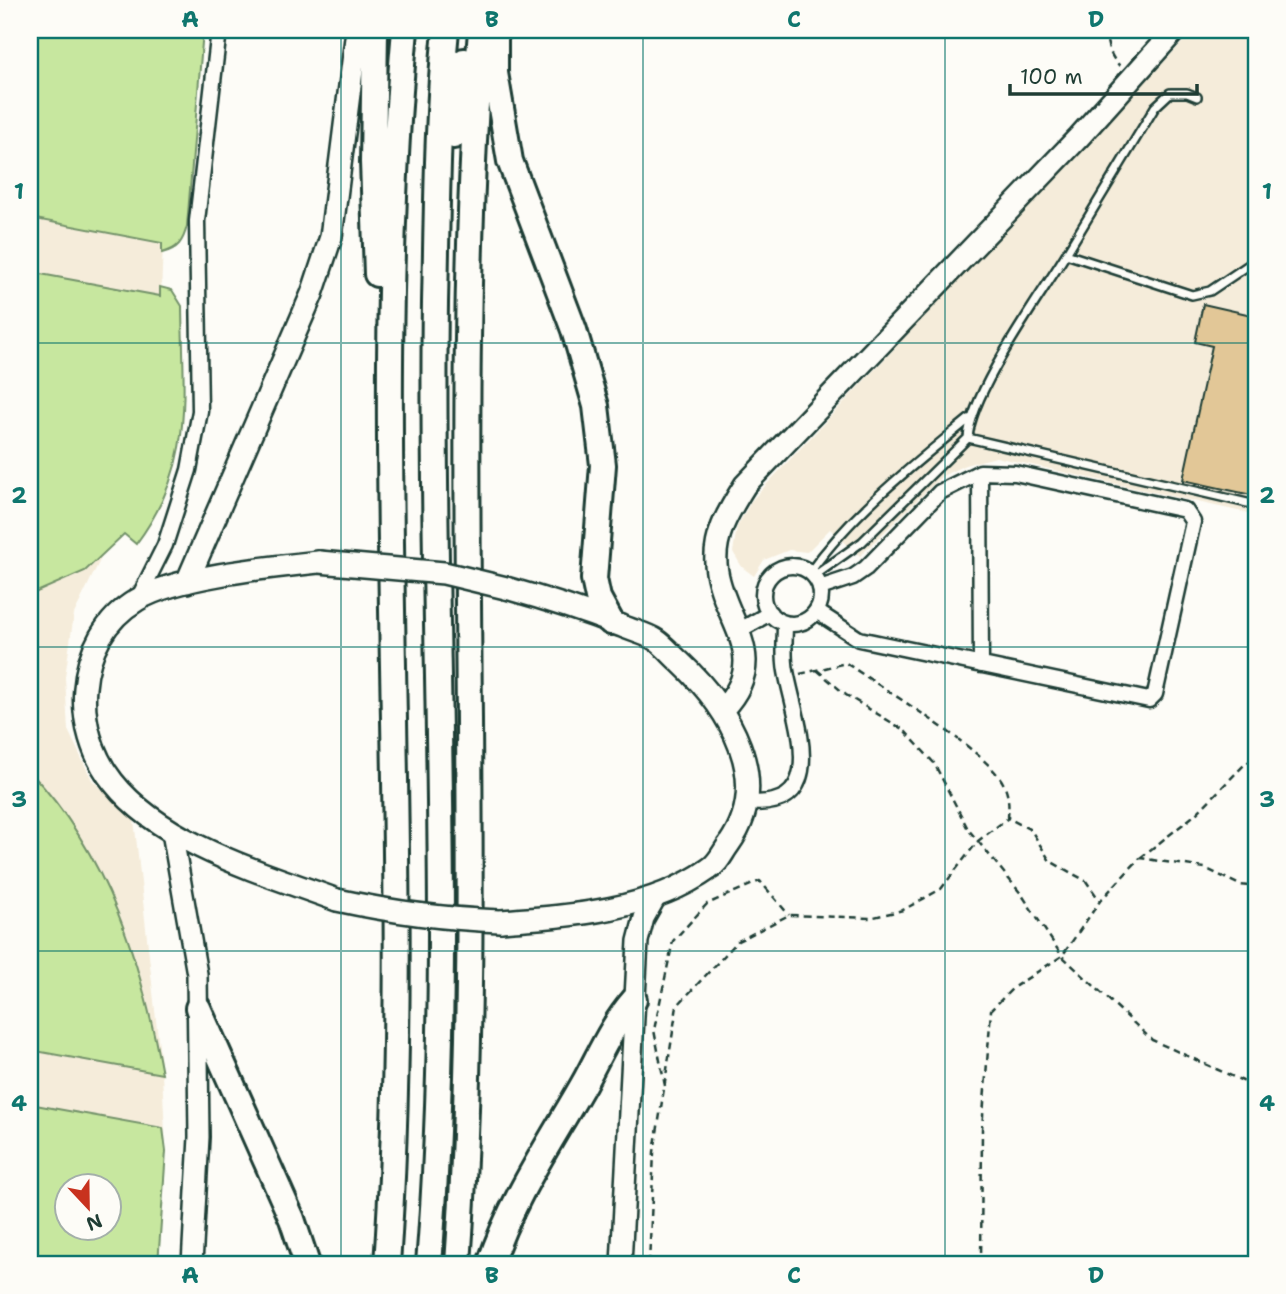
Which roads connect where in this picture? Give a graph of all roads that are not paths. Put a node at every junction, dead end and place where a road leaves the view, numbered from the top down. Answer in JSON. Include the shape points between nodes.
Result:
{"nodes":[{"id":1,"x":219,"y":30,"type":"edge"},
{"id":2,"x":357,"y":30,"type":"edge"},
{"id":3,"x":375,"y":30,"type":"edge"},
{"id":4,"x":405,"y":30,"type":"edge"},
{"id":5,"x":446,"y":30,"type":"edge"},
{"id":6,"x":470,"y":30,"type":"edge"},
{"id":7,"x":481,"y":30,"type":"edge"},
{"id":8,"x":495,"y":30,"type":"edge"},
{"id":9,"x":1175,"y":30,"type":"edge"},
{"id":10,"x":1197,"y":97,"type":"dead end"},
{"id":11,"x":436,"y":247,"type":"junction"},
{"id":12,"x":1066,"y":254,"type":"junction"},
{"id":13,"x":1256,"y":260,"type":"edge"},
{"id":14,"x":969,"y":419,"type":"junction"},
{"id":15,"x":968,"y":438,"type":"junction"},
{"id":16,"x":390,"y":466,"type":"junction"},
{"id":17,"x":981,"y":472,"type":"junction"},
{"id":18,"x":1256,"y":505,"type":"edge"},
{"id":19,"x":815,"y":579,"type":"junction"},
{"id":20,"x":187,"y":582,"type":"junction"},
{"id":21,"x":138,"y":599,"type":"junction"},
{"id":22,"x":816,"y":611,"type":"junction"},
{"id":23,"x":770,"y":613,"type":"junction"},
{"id":24,"x":611,"y":622,"type":"junction"},
{"id":25,"x":785,"y":623,"type":"junction"},
{"id":26,"x":740,"y":630,"type":"junction"},
{"id":27,"x":981,"y":665,"type":"junction"},
{"id":28,"x":723,"y":709,"type":"junction"},
{"id":29,"x":746,"y":802,"type":"junction"},
{"id":30,"x":173,"y":832,"type":"junction"},
{"id":31,"x":657,"y":895,"type":"junction"},
{"id":32,"x":634,"y":1000,"type":"junction"},
{"id":33,"x":198,"y":1008,"type":"junction"},
{"id":34,"x":192,"y":1264,"type":"edge"},
{"id":35,"x":307,"y":1264,"type":"edge"},
{"id":36,"x":387,"y":1264,"type":"edge"},
{"id":37,"x":429,"y":1264,"type":"edge"},
{"id":38,"x":458,"y":1264,"type":"edge"},
{"id":39,"x":489,"y":1264,"type":"edge"},
{"id":40,"x":621,"y":1264,"type":"edge"}],
"edges":[{"from":1,"to":21,"type":"street","via":[[197,220],[200,411],[189,470],[165,545]]},
{"from":2,"to":20,"type":"main road","via":[[331,237],[312,294]]},
{"from":3,"to":16,"type":"highway","via":[[376,249]]},
{"from":4,"to":16,"type":"highway","via":[[392,247]]},
{"from":5,"to":11,"type":"highway"},
{"from":6,"to":11,"type":"highway"},
{"from":7,"to":38,"type":"highway","via":[[465,459],[470,935]]},
{"from":8,"to":24,"type":"highway","via":[[495,73],[510,161],[574,330],[596,405],[603,465],[594,579]]},
{"from":9,"to":26,"type":"main road","via":[[745,485],[728,511],[716,554],[721,589]]},
{"from":10,"to":12,"type":"lane","via":[[1170,93],[1155,107]]},
{"from":11,"to":37,"type":"highway","via":[[433,461],[439,964]]},
{"from":12,"to":13,"type":"lane","via":[[1192,295],[1210,291]]},
{"from":12,"to":14,"type":"lane"},
{"from":14,"to":15,"type":"lane"},
{"from":14,"to":19,"type":"lane","via":[[885,490],[826,551]]},
{"from":15,"to":18,"type":"lane"},
{"from":15,"to":19,"type":"lane","via":[[862,542]]},
{"from":16,"to":36,"type":"highway","via":[[397,946]]},
{"from":17,"to":19,"type":"street","via":[[940,492],[853,577]]},
{"from":17,"to":27,"type":"street"},
{"from":17,"to":27,"type":"street","via":[[1015,473],[1185,510],[1193,522],[1155,694],[1149,700]]},
{"from":19,"to":22,"type":"street"},
{"from":19,"to":23,"type":"street","via":[[793,566],[775,572],[763,596]]},
{"from":20,"to":21,"type":"main road"},
{"from":20,"to":24,"type":"main road","bridge":true,"via":[[319,562],[444,573],[573,606]]},
{"from":21,"to":30,"type":"main road","via":[[99,636],[86,670],[83,710],[95,752],[113,782]]},
{"from":22,"to":25,"type":"street","via":[[802,622]]},
{"from":22,"to":27,"type":"street","via":[[859,639]]},
{"from":23,"to":25,"type":"street"},
{"from":23,"to":26,"type":"street"},
{"from":24,"to":28,"type":"main road","via":[[656,640],[706,686]]},
{"from":25,"to":29,"type":"street","via":[[784,656],[804,765],[798,782],[785,794],[766,802]]},
{"from":26,"to":28,"type":"main road","via":[[743,672]]},
{"from":28,"to":29,"type":"main road","via":[[739,740],[748,775]]},
{"from":29,"to":31,"type":"main road","via":[[739,830],[713,867]]},
{"from":30,"to":31,"type":"main road","bridge":true,"via":[[212,852],[337,900],[390,912],[447,919],[563,916]]},
{"from":30,"to":33,"type":"street","via":[[197,974]]},
{"from":31,"to":32,"type":"street","via":[[638,941]]},
{"from":32,"to":39,"type":"highway","via":[[617,1019],[537,1160],[505,1220]]},
{"from":32,"to":40,"type":"street"},
{"from":33,"to":34,"type":"street","via":[[199,1137]]},
{"from":33,"to":35,"type":"highway","via":[[292,1219]]}]}
